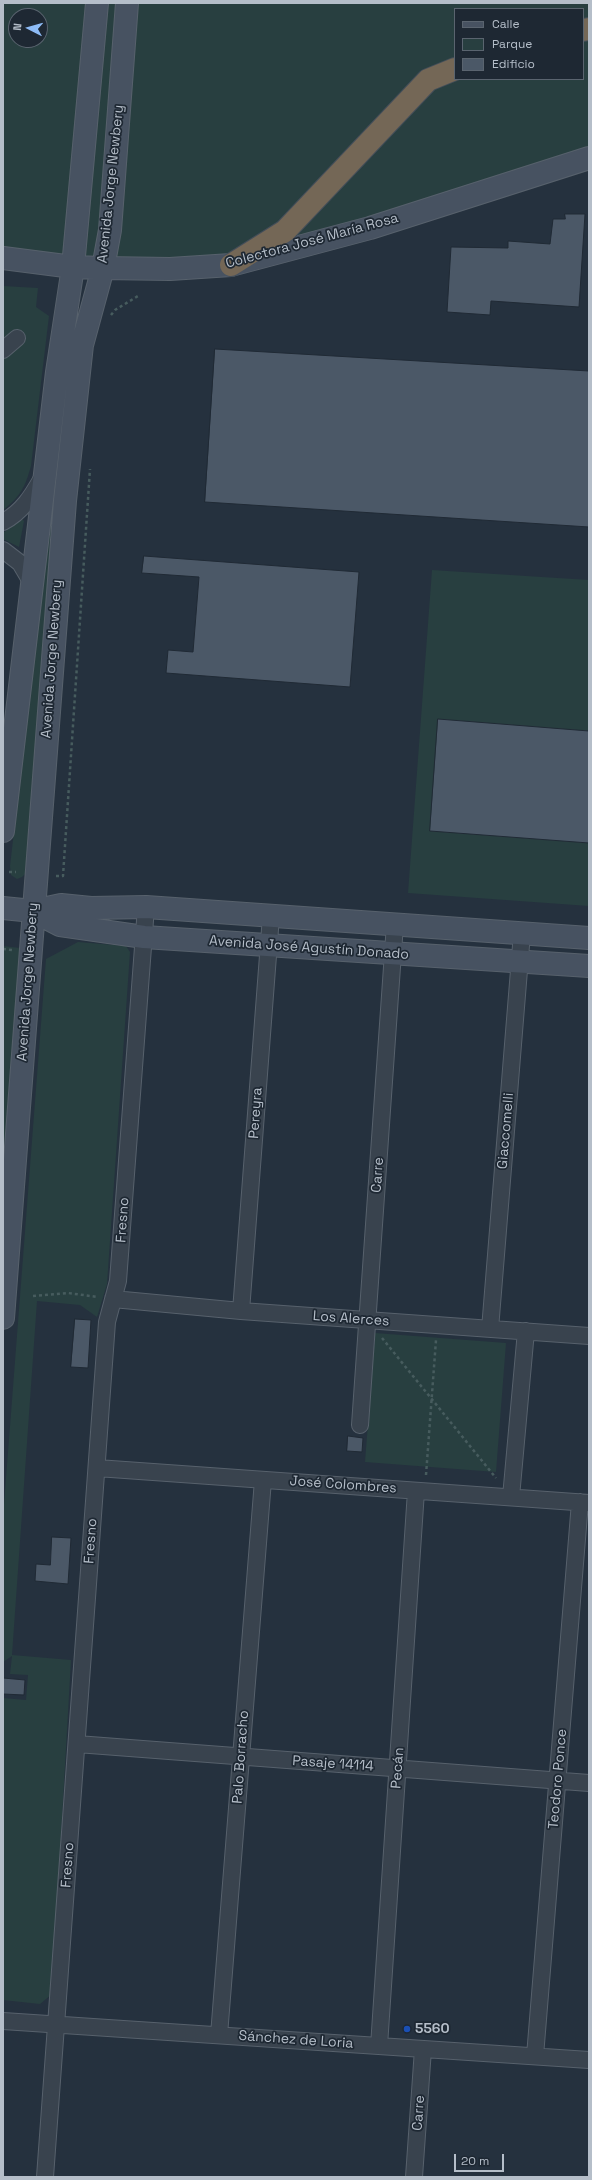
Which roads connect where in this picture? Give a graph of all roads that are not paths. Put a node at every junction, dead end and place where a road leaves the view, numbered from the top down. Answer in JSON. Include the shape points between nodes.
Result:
{"nodes":[{"id":1,"x":97,"y":3,"type":"edge"},
{"id":2,"x":127,"y":3,"type":"edge"},
{"id":3,"x":454,"y":69,"type":"edge"},
{"id":4,"x":589,"y":158,"type":"edge"},
{"id":5,"x":3,"y":258,"type":"edge"},
{"id":6,"x":231,"y":265,"type":"junction"},
{"id":7,"x":73,"y":267,"type":"junction"},
{"id":8,"x":103,"y":268,"type":"junction"},
{"id":9,"x":17,"y":338,"type":"dead end"},
{"id":10,"x":3,"y":350,"type":"edge"},
{"id":11,"x":45,"y":473,"type":"junction"},
{"id":12,"x":3,"y":522,"type":"edge"},
{"id":13,"x":3,"y":550,"type":"edge"},
{"id":14,"x":32,"y":585,"type":"junction"},
{"id":15,"x":3,"y":831,"type":"edge"},
{"id":16,"x":146,"y":907,"type":"junction"},
{"id":17,"x":3,"y":908,"type":"edge"},
{"id":18,"x":33,"y":911,"type":"junction"},
{"id":19,"x":270,"y":916,"type":"junction"},
{"id":20,"x":395,"y":924,"type":"junction"},
{"id":21,"x":522,"y":933,"type":"junction"},
{"id":22,"x":144,"y":937,"type":"junction"},
{"id":23,"x":589,"y":938,"type":"edge"},
{"id":24,"x":268,"y":945,"type":"junction"},
{"id":25,"x":393,"y":953,"type":"junction"},
{"id":26,"x":520,"y":962,"type":"junction"},
{"id":27,"x":589,"y":966,"type":"edge"},
{"id":28,"x":5,"y":1272,"type":"edge"},
{"id":29,"x":113,"y":1299,"type":"junction"},
{"id":30,"x":241,"y":1311,"type":"junction"},
{"id":31,"x":3,"y":1318,"type":"edge"},
{"id":32,"x":367,"y":1320,"type":"junction"},
{"id":33,"x":490,"y":1329,"type":"junction"},
{"id":34,"x":526,"y":1331,"type":"junction"},
{"id":35,"x":589,"y":1336,"type":"edge"},
{"id":36,"x":360,"y":1425,"type":"dead end"},
{"id":37,"x":97,"y":1468,"type":"junction"},
{"id":38,"x":263,"y":1480,"type":"junction"},
{"id":39,"x":420,"y":1491,"type":"junction"},
{"id":40,"x":511,"y":1498,"type":"junction"},
{"id":41,"x":584,"y":1503,"type":"edge"},
{"id":42,"x":77,"y":1744,"type":"junction"},
{"id":43,"x":241,"y":1756,"type":"junction"},
{"id":44,"x":398,"y":1769,"type":"junction"},
{"id":45,"x":557,"y":1781,"type":"junction"},
{"id":46,"x":589,"y":1783,"type":"edge"},
{"id":47,"x":3,"y":2021,"type":"edge"},
{"id":48,"x":56,"y":2024,"type":"junction"},
{"id":49,"x":219,"y":2035,"type":"junction"},
{"id":50,"x":379,"y":2046,"type":"junction"},
{"id":51,"x":423,"y":2049,"type":"junction"},
{"id":52,"x":535,"y":2056,"type":"junction"},
{"id":53,"x":589,"y":2060,"type":"edge"},
{"id":54,"x":45,"y":2177,"type":"edge"},
{"id":55,"x":414,"y":2177,"type":"edge"}],
"edges":[{"from":1,"to":7,"type":"main road","name":"Avenida Jorge Newbery"},
{"from":2,"to":8,"type":"main road","name":"Avenida Jorge Newbery","via":[[110,230]]},
{"from":3,"to":6,"type":"highway","via":[[428,80],[285,231]]},
{"from":4,"to":6,"type":"main road","name":"Colectora José María Rosa","via":[[370,228]]},
{"from":5,"to":7,"type":"main road","name":"Colectora José María Rosa"},
{"from":6,"to":8,"type":"main road","name":"Colectora José María Rosa","via":[[170,269]]},
{"from":7,"to":8,"type":"main road","name":"Colectora José María Rosa"},
{"from":7,"to":11,"type":"main road","name":"Avenida Jorge Newbery"},
{"from":8,"to":18,"type":"main road","name":"Avenida Jorge Newbery","via":[[82,345],[72,436]]},
{"from":9,"to":10,"type":"street"},
{"from":11,"to":12,"type":"street","via":[[30,498],[15,516]]},
{"from":11,"to":14,"type":"main road","name":"Avenida Jorge Newbery"},
{"from":13,"to":14,"type":"street","via":[[20,563]]},
{"from":14,"to":15,"type":"main road","name":"Avenida Jorge Newbery"},
{"from":16,"to":18,"type":"main road","name":"Avenida José Agustín Donado","via":[[91,908],[61,905]]},
{"from":16,"to":19,"type":"main road","name":"Avenida José Agustín Donado"},
{"from":16,"to":22,"type":"street","name":"Fresno"},
{"from":17,"to":18,"type":"main road","name":"Avenida José Agustín Donado"},
{"from":18,"to":22,"type":"main road","name":"Avenida José Agustín Donado","via":[[60,925]]},
{"from":18,"to":28,"type":"main road","name":"Avenida Jorge Newbery"},
{"from":19,"to":20,"type":"main road","name":"Avenida José Agustín Donado"},
{"from":19,"to":24,"type":"street","name":"Pereyra"},
{"from":20,"to":21,"type":"main road","name":"Avenida José Agustín Donado"},
{"from":20,"to":25,"type":"street","name":"Carre"},
{"from":21,"to":23,"type":"main road","name":"Avenida José Agustín Donado"},
{"from":21,"to":26,"type":"street","name":"Giaccomelli"},
{"from":22,"to":24,"type":"main road","name":"Avenida José Agustín Donado"},
{"from":22,"to":29,"type":"street","name":"Fresno","via":[[118,1281]]},
{"from":24,"to":25,"type":"main road","name":"Avenida José Agustín Donado"},
{"from":24,"to":30,"type":"street","name":"Pereyra"},
{"from":25,"to":26,"type":"main road","name":"Avenida José Agustín Donado"},
{"from":25,"to":32,"type":"street","name":"Carre"},
{"from":26,"to":27,"type":"main road","name":"Avenida José Agustín Donado"},
{"from":26,"to":33,"type":"street","name":"Giaccomelli"},
{"from":28,"to":31,"type":"main road","name":"Avenida Jorge Newbery"},
{"from":29,"to":30,"type":"street","name":"Los Alerces"},
{"from":29,"to":37,"type":"street","name":"Fresno","via":[[107,1322]]},
{"from":30,"to":32,"type":"street","name":"Los Alerces"},
{"from":32,"to":33,"type":"street","name":"Los Alerces"},
{"from":32,"to":36,"type":"street","name":"Carre"},
{"from":33,"to":34,"type":"street","name":"Los Alerces"},
{"from":34,"to":35,"type":"street","name":"Los Alerces"},
{"from":34,"to":40,"type":"street"},
{"from":37,"to":38,"type":"street","name":"José Colombres"},
{"from":37,"to":42,"type":"street","name":"Fresno"},
{"from":38,"to":39,"type":"street","name":"José Colombres"},
{"from":38,"to":43,"type":"street","name":"Palo Borracho"},
{"from":39,"to":40,"type":"street","name":"José Colombres"},
{"from":39,"to":44,"type":"street","name":"Pecán"},
{"from":40,"to":41,"type":"street","name":"José Colombres"},
{"from":41,"to":45,"type":"street","name":"Teodoro Ponce"},
{"from":42,"to":43,"type":"street","name":"Pasaje 14114"},
{"from":42,"to":48,"type":"street","name":"Fresno"},
{"from":43,"to":44,"type":"street","name":"Pasaje 14114"},
{"from":43,"to":49,"type":"street","name":"Palo Borracho"},
{"from":44,"to":45,"type":"street","name":"Pasaje 14114"},
{"from":44,"to":50,"type":"street","name":"Pecán"},
{"from":45,"to":46,"type":"street","name":"Pasaje 14114"},
{"from":45,"to":52,"type":"street","name":"Teodoro Ponce"},
{"from":47,"to":48,"type":"street","name":"Sánchez de Loria"},
{"from":48,"to":49,"type":"street","name":"Sánchez de Loria"},
{"from":48,"to":54,"type":"street","name":"Fresno"},
{"from":49,"to":50,"type":"street","name":"Sánchez de Loria"},
{"from":50,"to":51,"type":"street","name":"Sánchez de Loria"},
{"from":51,"to":52,"type":"street","name":"Sánchez de Loria"},
{"from":51,"to":55,"type":"street","name":"Carre"},
{"from":52,"to":53,"type":"street","name":"Sánchez de Loria"}]}
